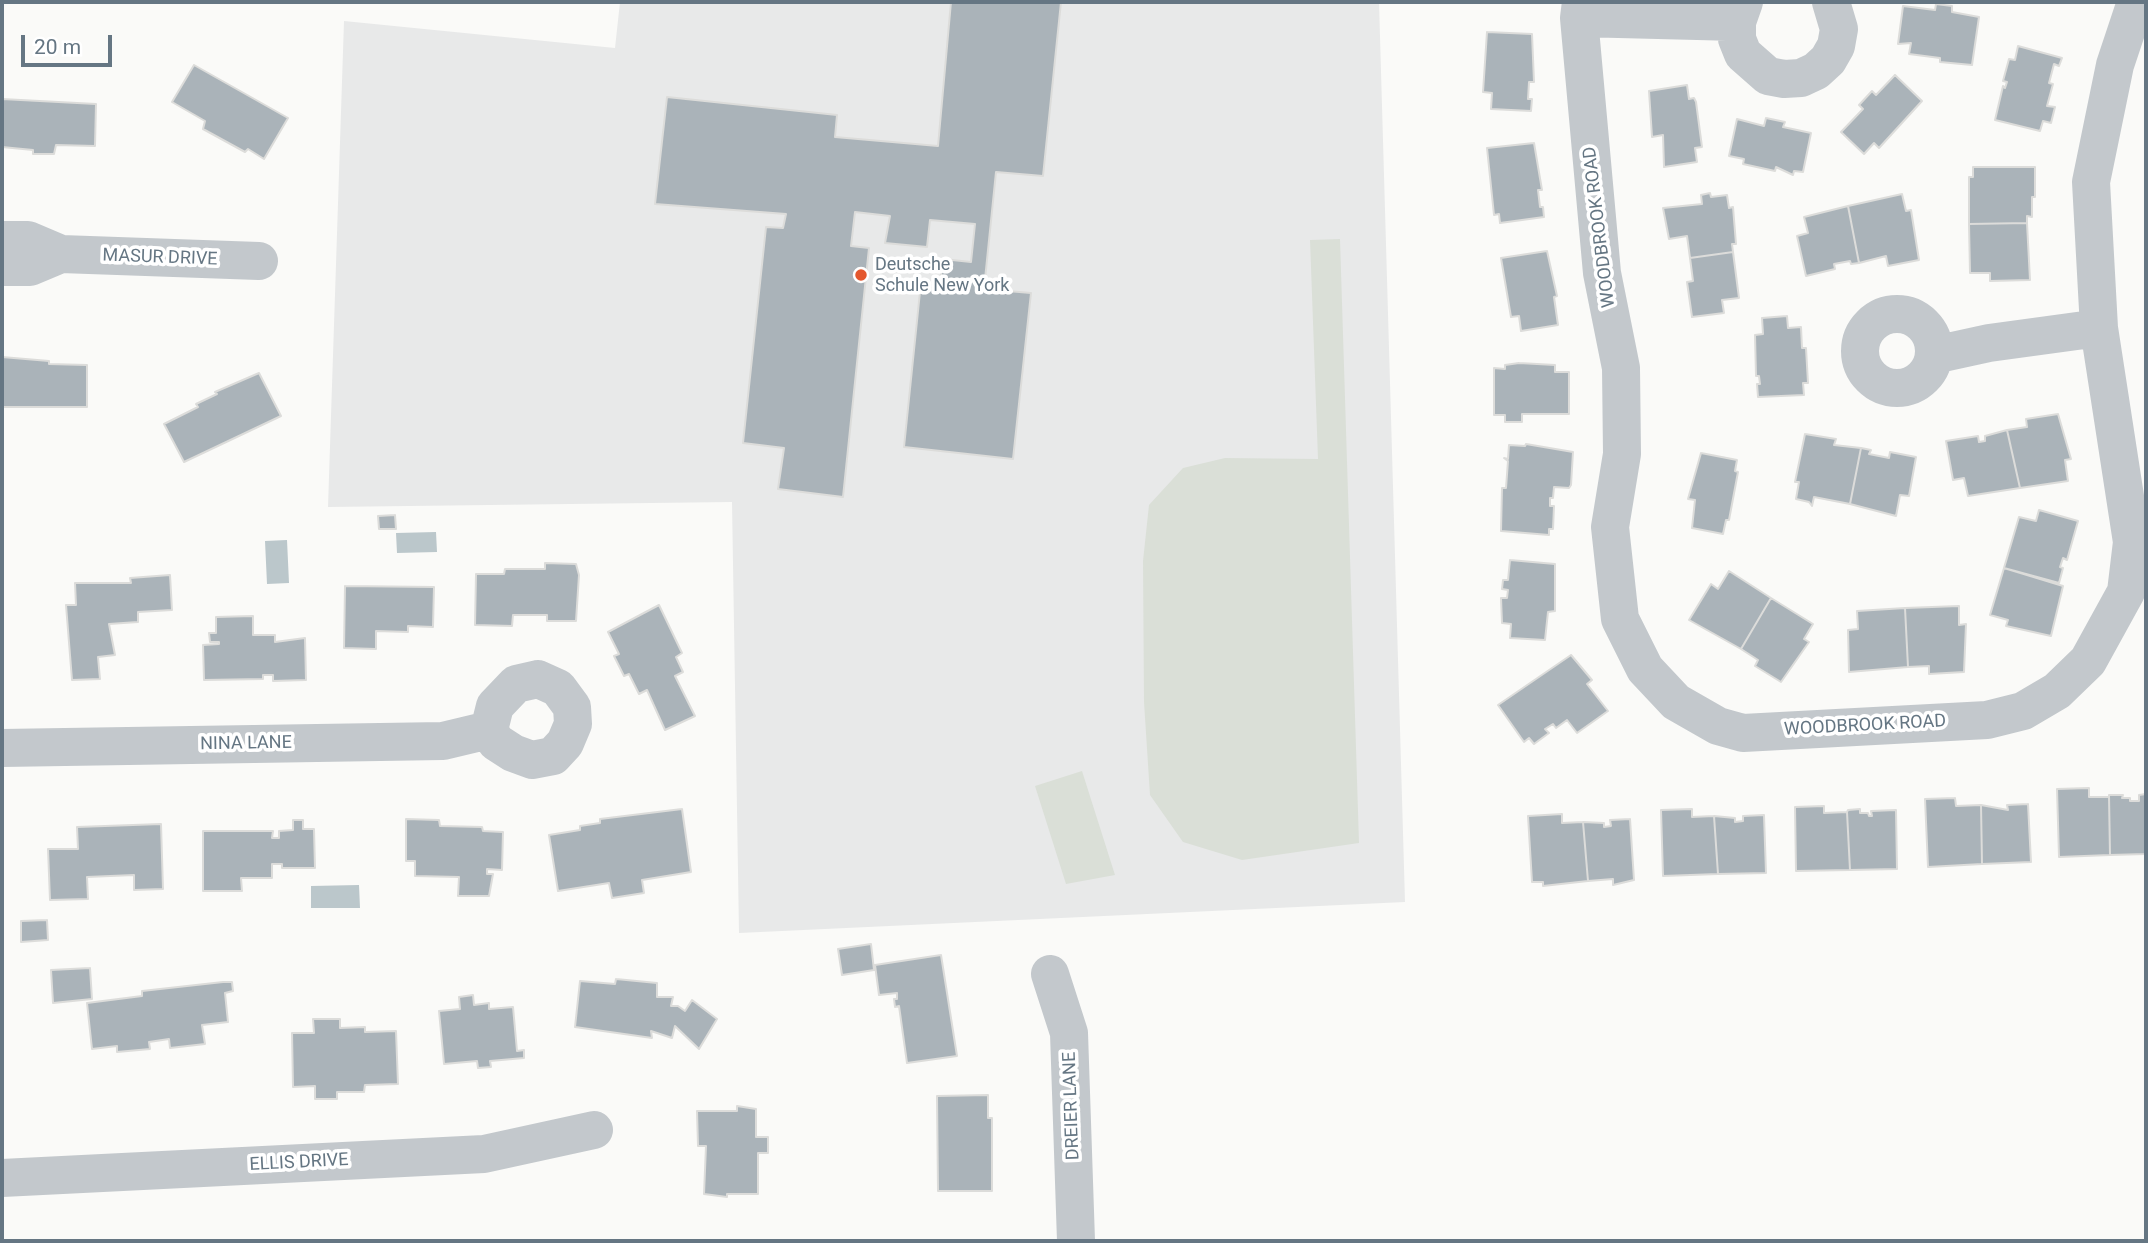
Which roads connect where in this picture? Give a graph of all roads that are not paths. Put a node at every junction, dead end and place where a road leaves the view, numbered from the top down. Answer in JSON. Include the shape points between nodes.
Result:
{"nodes":[{"id":1,"x":1831,"y":2,"type":"edge"},
{"id":2,"x":2136,"y":2,"type":"edge"},
{"id":3,"x":1580,"y":10,"type":"edge"},
{"id":4,"x":1740,"y":12,"type":"edge"},
{"id":5,"x":2,"y":240,"type":"edge"},
{"id":6,"x":61,"y":254,"type":"junction"},
{"id":7,"x":260,"y":261,"type":"dead end"},
{"id":8,"x":2,"y":267,"type":"edge"},
{"id":9,"x":2099,"y":328,"type":"junction"},
{"id":10,"x":1934,"y":355,"type":"dead end"},
{"id":11,"x":489,"y":730,"type":"dead end"},
{"id":12,"x":2,"y":748,"type":"edge"},
{"id":13,"x":1050,"y":974,"type":"dead end"},
{"id":14,"x":594,"y":1130,"type":"dead end"},
{"id":15,"x":2,"y":1178,"type":"edge"},
{"id":16,"x":1076,"y":1241,"type":"edge"}],
"edges":[{"from":1,"to":4,"type":"street","via":[[1839,29],[1836,46],[1822,66],[1801,78],[1768,76],[1754,67],[1740,47]]},
{"from":2,"to":9,"type":"street","name":"WOODBROOK ROAD","via":[[2115,65],[2091,182]]},
{"from":3,"to":4,"type":"street"},
{"from":3,"to":9,"type":"street","name":"WOODBROOK ROAD","via":[[1602,273],[1621,368],[1622,454],[1609,527],[1620,619],[1645,669],[1676,702],[1718,726],[1743,733],[1987,720],[2023,711],[2057,691],[2088,661],[2126,592],[2132,542]]},
{"from":5,"to":6,"type":"street","name":"MASUR DRIVE","via":[[28,240]]},
{"from":6,"to":7,"type":"street","name":"MASUR DRIVE"},
{"from":6,"to":8,"type":"street","name":"MASUR DRIVE","via":[[30,267]]},
{"from":9,"to":10,"type":"street"},
{"from":11,"to":12,"type":"street","name":"NINA LANE","via":[[443,741]]},
{"from":13,"to":16,"type":"street","name":"DREIER LANE","via":[[1069,1033]]},
{"from":14,"to":15,"type":"street","name":"ELLIS DRIVE","via":[[484,1154]]}]}
